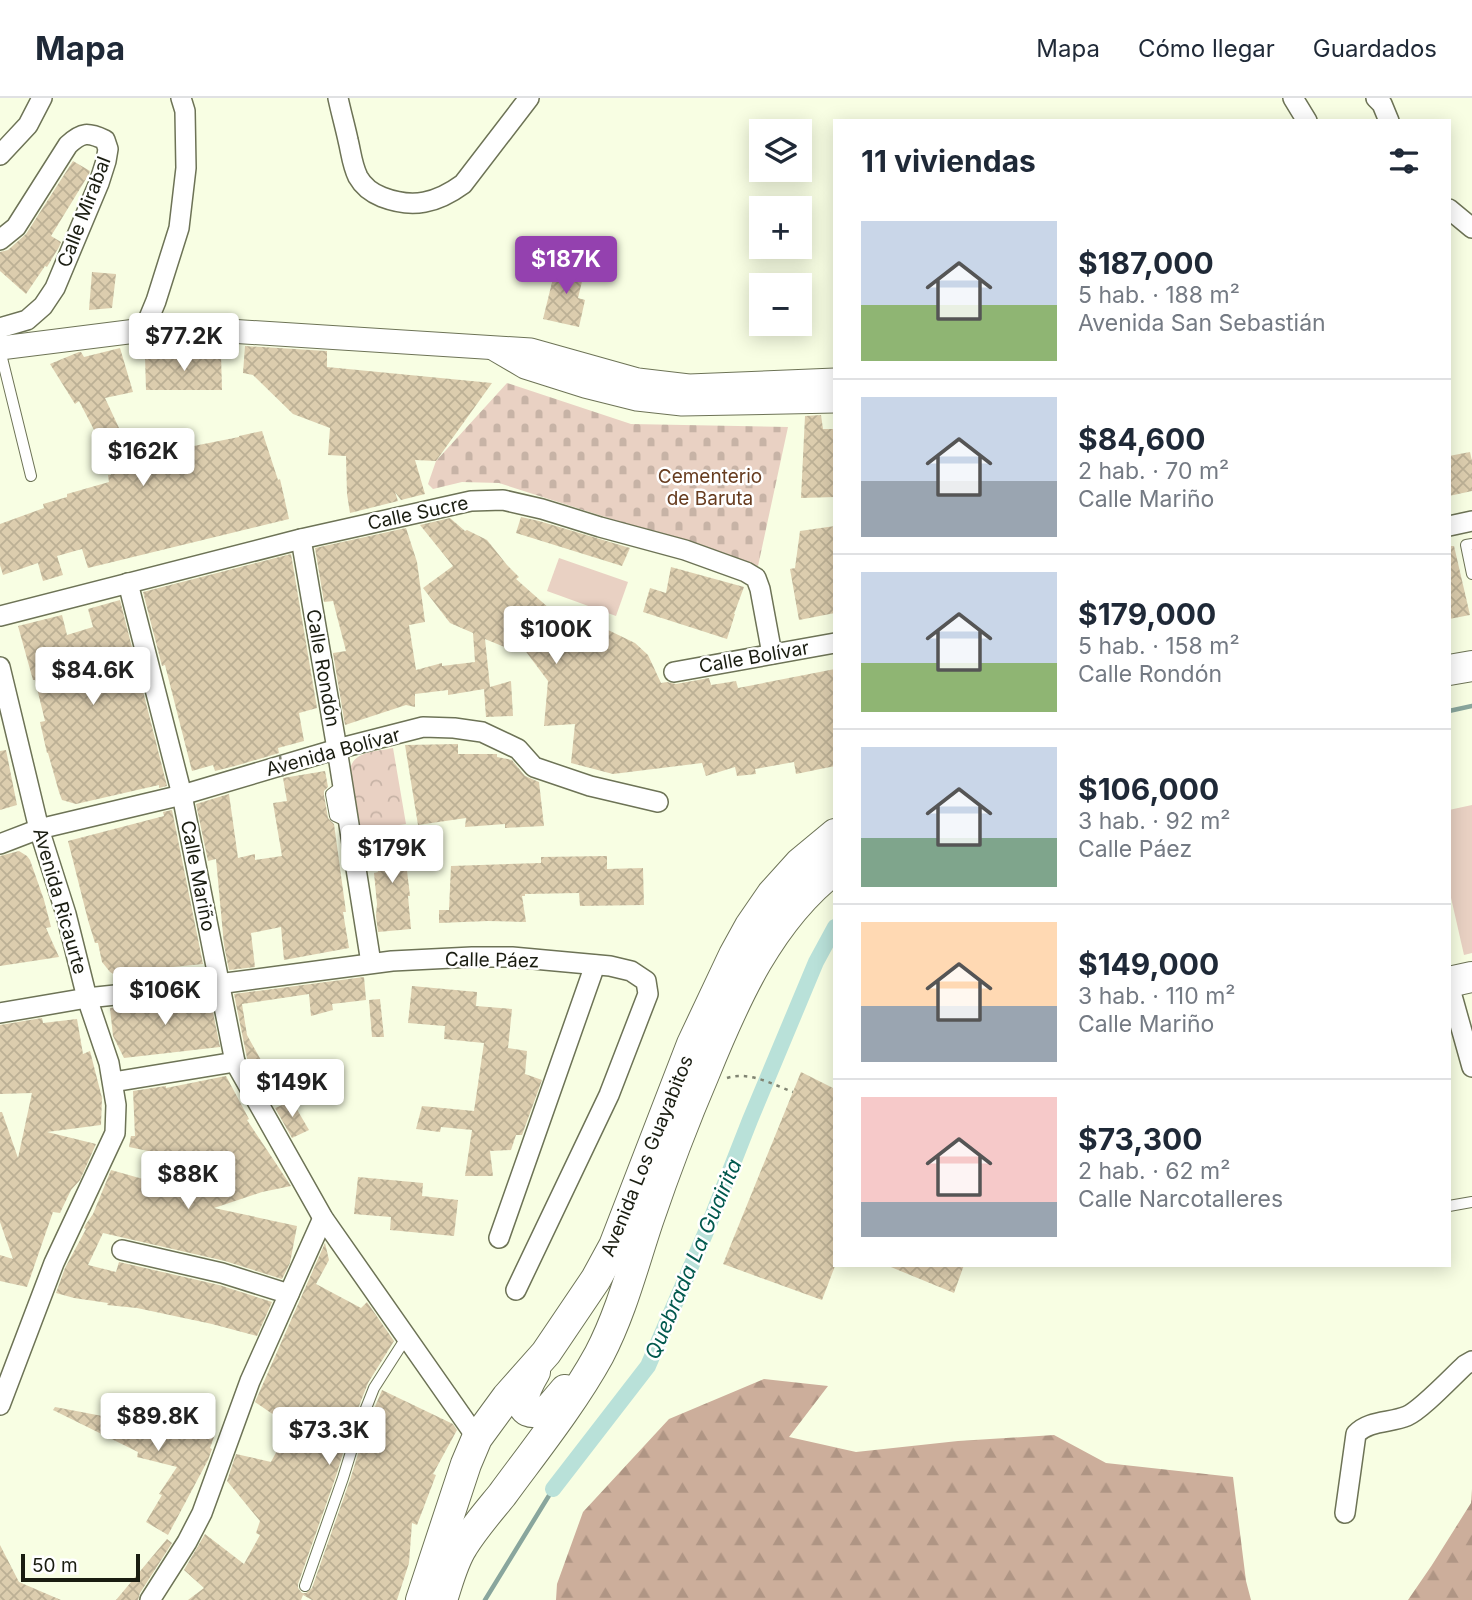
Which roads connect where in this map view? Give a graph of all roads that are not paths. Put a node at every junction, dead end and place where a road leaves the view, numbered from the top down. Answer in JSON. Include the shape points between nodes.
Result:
{"nodes":[{"id":1,"x":42,"y":98,"type":"edge"},
{"id":2,"x":181,"y":98,"type":"edge"},
{"id":3,"x":338,"y":98,"type":"edge"},
{"id":4,"x":529,"y":98,"type":"edge"},
{"id":5,"x":1293,"y":98,"type":"edge"},
{"id":6,"x":1376,"y":98,"type":"edge"},
{"id":7,"x":1306,"y":119,"type":"edge"},
{"id":8,"x":1388,"y":119,"type":"edge"},
{"id":9,"x":0,"y":155,"type":"edge"},
{"id":10,"x":1451,"y":211,"type":"edge"},
{"id":11,"x":1472,"y":228,"type":"edge"},
{"id":12,"x":0,"y":240,"type":"edge"},
{"id":13,"x":0,"y":328,"type":"edge"},
{"id":14,"x":144,"y":330,"type":"junction"},
{"id":15,"x":491,"y":347,"type":"junction"},
{"id":16,"x":0,"y":349,"type":"edge"},
{"id":17,"x":833,"y":380,"type":"edge"},
{"id":18,"x":833,"y":401,"type":"edge"},
{"id":19,"x":32,"y":476,"type":"dead end"},
{"id":20,"x":1472,"y":521,"type":"edge"},
{"id":21,"x":1451,"y":526,"type":"edge"},
{"id":22,"x":301,"y":539,"type":"junction"},
{"id":23,"x":1472,"y":544,"type":"edge"},
{"id":24,"x":1472,"y":574,"type":"edge"},
{"id":25,"x":128,"y":583,"type":"junction"},
{"id":26,"x":0,"y":616,"type":"edge"},
{"id":27,"x":833,"y":643,"type":"edge"},
{"id":28,"x":772,"y":654,"type":"junction"},
{"id":29,"x":1472,"y":666,"type":"edge"},
{"id":30,"x":0,"y":667,"type":"edge"},
{"id":31,"x":1451,"y":670,"type":"edge"},
{"id":32,"x":674,"y":672,"type":"dead end"},
{"id":33,"x":337,"y":749,"type":"junction"},
{"id":34,"x":182,"y":795,"type":"junction"},
{"id":35,"x":658,"y":802,"type":"dead end"},
{"id":36,"x":39,"y":829,"type":"junction"},
{"id":37,"x":833,"y":836,"type":"edge"},
{"id":38,"x":0,"y":844,"type":"edge"},
{"id":39,"x":833,"y":871,"type":"edge"},
{"id":40,"x":371,"y":963,"type":"junction"},
{"id":41,"x":595,"y":965,"type":"junction"},
{"id":42,"x":1472,"y":977,"type":"edge"},
{"id":43,"x":1451,"y":982,"type":"edge"},
{"id":44,"x":218,"y":984,"type":"junction"},
{"id":45,"x":1451,"y":990,"type":"edge"},
{"id":46,"x":87,"y":998,"type":"junction"},
{"id":47,"x":0,"y":1013,"type":"edge"},
{"id":48,"x":235,"y":1062,"type":"junction"},
{"id":49,"x":1472,"y":1067,"type":"edge"},
{"id":50,"x":113,"y":1082,"type":"junction"},
{"id":51,"x":1472,"y":1202,"type":"edge"},
{"id":52,"x":1451,"y":1206,"type":"edge"},
{"id":53,"x":323,"y":1218,"type":"junction"},
{"id":54,"x":499,"y":1238,"type":"dead end"},
{"id":55,"x":122,"y":1250,"type":"dead end"},
{"id":56,"x":516,"y":1290,"type":"dead end"},
{"id":57,"x":289,"y":1294,"type":"junction"},
{"id":58,"x":623,"y":1296,"type":"junction"},
{"id":59,"x":407,"y":1338,"type":"junction"},
{"id":60,"x":545,"y":1353,"type":"junction"},
{"id":61,"x":1472,"y":1361,"type":"edge"},
{"id":62,"x":0,"y":1405,"type":"edge"},
{"id":63,"x":477,"y":1437,"type":"junction"},
{"id":64,"x":1345,"y":1513,"type":"dead end"},
{"id":65,"x":462,"y":1547,"type":"junction"},
{"id":66,"x":305,"y":1586,"type":"dead end"},
{"id":67,"x":150,"y":1600,"type":"edge"},
{"id":68,"x":421,"y":1600,"type":"edge"},
{"id":69,"x":442,"y":1600,"type":"edge"}],
"edges":[{"from":1,"to":9,"type":"street","via":[[28,125]]},
{"from":2,"to":14,"type":"street","via":[[186,168],[179,228]]},
{"from":3,"to":4,"type":"street","via":[[359,178],[379,195],[408,204],[450,194],[463,184]]},
{"from":5,"to":7,"type":"street"},
{"from":6,"to":8,"type":"street"},
{"from":10,"to":11,"type":"street"},
{"from":12,"to":13,"type":"street","name":"Calle Mirabal","via":[[16,227],[68,145],[78,136],[92,134],[105,140],[108,149],[99,183],[55,288],[27,320]]},
{"from":14,"to":15,"type":"street"},
{"from":14,"to":16,"type":"street"},
{"from":15,"to":17,"type":"street","via":[[531,351],[666,384]]},
{"from":15,"to":18,"type":"street","via":[[525,367],[637,399],[682,404]]},
{"from":16,"to":19,"type":"lane"},
{"from":20,"to":21,"type":"street"},
{"from":22,"to":25,"type":"street","name":"Calle Sucre"},
{"from":22,"to":28,"type":"street","name":"Calle Sucre","via":[[471,501],[503,500],[542,509],[685,550],[756,578]]},
{"from":22,"to":33,"type":"street","name":"Calle Rondón"},
{"from":23,"to":24,"type":"lane","via":[[1466,545]]},
{"from":25,"to":26,"type":"street","name":"Calle Sucre"},
{"from":25,"to":34,"type":"street","name":"Calle Mariño"},
{"from":27,"to":28,"type":"street","name":"Calle Bolívar"},
{"from":28,"to":32,"type":"street","name":"Calle Bolívar"},
{"from":29,"to":31,"type":"main road"},
{"from":30,"to":36,"type":"street","name":"Avenida Ricaurte"},
{"from":33,"to":34,"type":"street","name":"Avenida Bolívar"},
{"from":33,"to":35,"type":"street","name":"Avenida Bolívar","via":[[423,727],[482,732],[518,749],[534,766],[590,786]]},
{"from":33,"to":40,"type":"street","name":"Calle Rondón"},
{"from":34,"to":36,"type":"street","name":"Avenida Bolívar"},
{"from":34,"to":44,"type":"street","name":"Calle Mariño"},
{"from":36,"to":38,"type":"street","name":"Avenida Bolívar"},
{"from":36,"to":46,"type":"street","name":"Avenida Ricaurte"},
{"from":37,"to":60,"type":"main road","name":"Avenida Los Guayabitos","via":[[772,894],[728,966],[692,1044],[614,1247]]},
{"from":39,"to":58,"type":"main road","name":"Avenida Los Guayabitos","via":[[783,923],[725,1022]]},
{"from":40,"to":41,"type":"street","name":"Calle Páez","via":[[512,957]]},
{"from":40,"to":44,"type":"street","name":"Calle Páez"},
{"from":41,"to":54,"type":"street"},
{"from":41,"to":56,"type":"street","name":"Calle Páez","via":[[631,971],[646,981],[648,993],[609,1095]]},
{"from":42,"to":43,"type":"main road"},
{"from":44,"to":46,"type":"street","name":"Calle Páez"},
{"from":44,"to":48,"type":"street","name":"Calle Mariño"},
{"from":45,"to":49,"type":"street"},
{"from":46,"to":47,"type":"street","name":"Calle Páez"},
{"from":46,"to":50,"type":"street","name":"Avenida Ricaurte"},
{"from":48,"to":50,"type":"street"},
{"from":48,"to":53,"type":"street","name":"Calle Mariño"},
{"from":50,"to":62,"type":"street","name":"Avenida Ricaurte","via":[[115,1133],[54,1263]]},
{"from":51,"to":52,"type":"lane"},
{"from":53,"to":57,"type":"street"},
{"from":53,"to":59,"type":"street","name":"Calle Mariño"},
{"from":55,"to":57,"type":"street"},
{"from":57,"to":67,"type":"street","via":[[250,1381],[202,1513]]},
{"from":58,"to":60,"type":"main road","via":[[568,1386],[548,1410],[534,1412],[522,1404],[523,1396]]},
{"from":58,"to":65,"type":"main road","name":"Avenida Los Guayabitos","via":[[598,1356]]},
{"from":59,"to":63,"type":"street","name":"Calle Mariño"},
{"from":59,"to":66,"type":"lane","via":[[374,1388]]},
{"from":60,"to":63,"type":"main road","name":"Avenida Los Guayabitos"},
{"from":61,"to":64,"type":"street","via":[[1408,1416],[1368,1425],[1356,1433]]},
{"from":63,"to":65,"type":"main road","via":[[478,1474]]},
{"from":63,"to":68,"type":"main road","name":"Avenida Los Guayabitos"},
{"from":65,"to":69,"type":"main road","name":"Avenida Los Guayabitos"}]}
